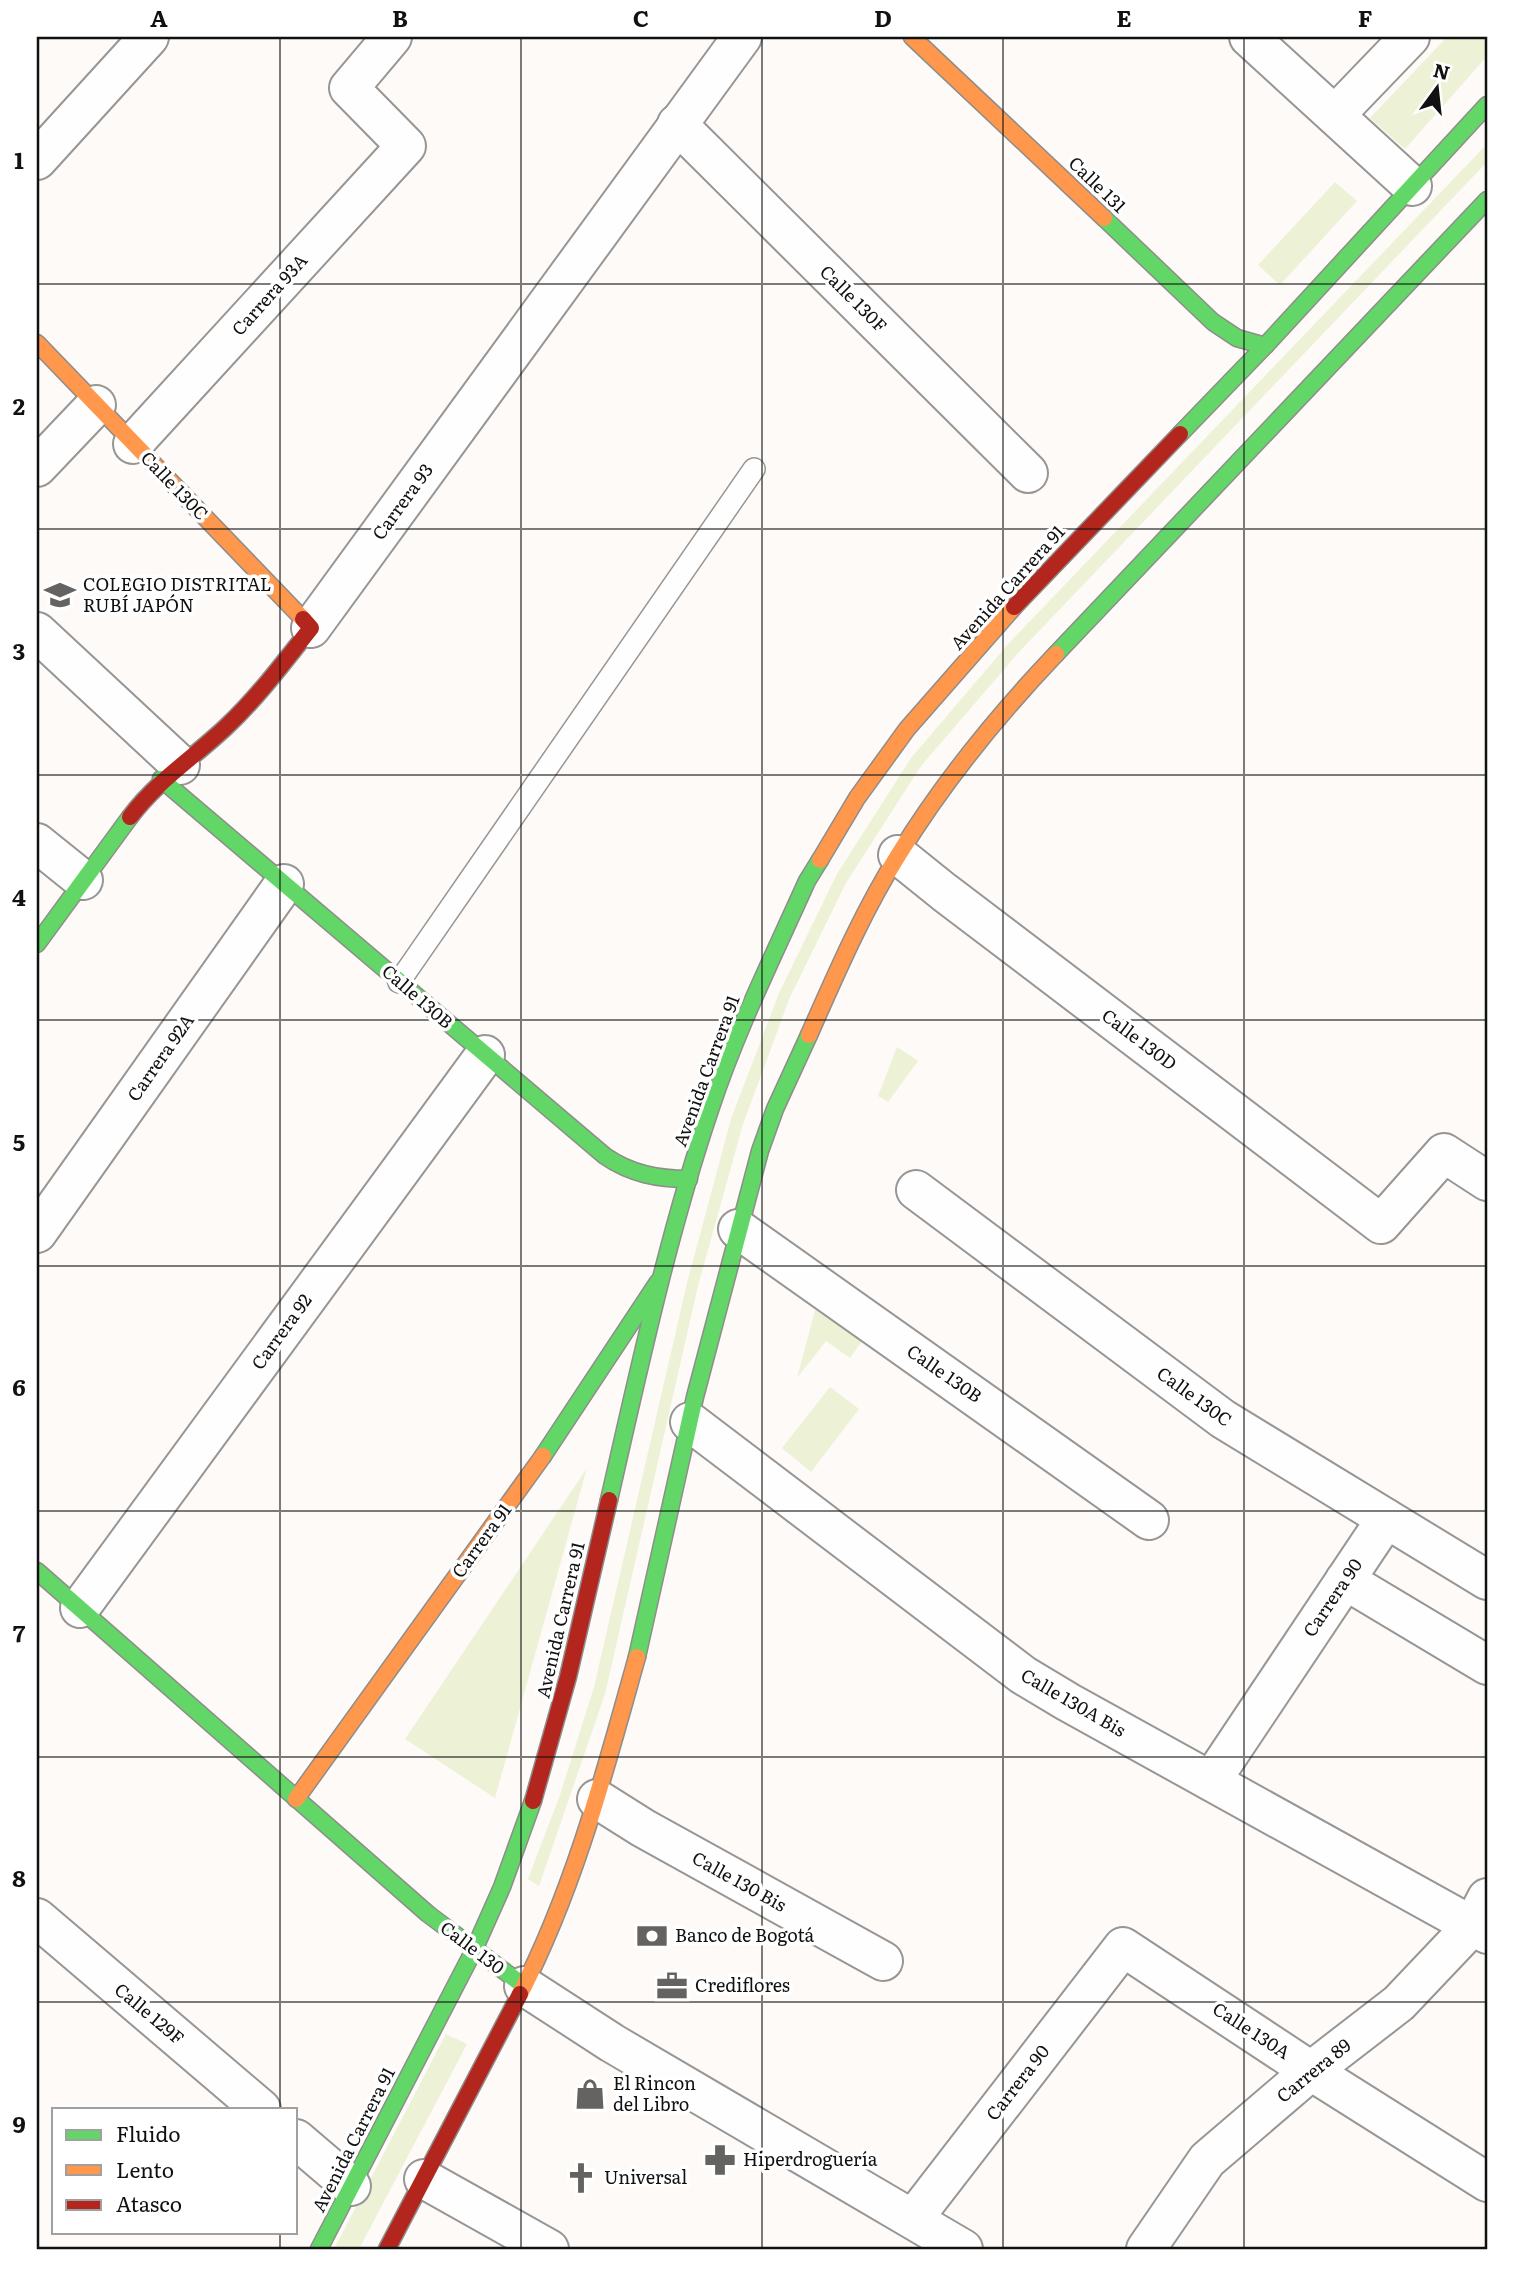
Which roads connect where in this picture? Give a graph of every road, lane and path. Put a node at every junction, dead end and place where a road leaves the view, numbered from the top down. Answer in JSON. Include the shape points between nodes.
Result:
{"nodes":[{"id":1,"x":149,"y":37,"type":"edge"},
{"id":2,"x":392,"y":37,"type":"edge"},
{"id":3,"x":742,"y":37,"type":"edge"},
{"id":4,"x":912,"y":37,"type":"edge"},
{"id":5,"x":1249,"y":37,"type":"edge"},
{"id":6,"x":1409,"y":37,"type":"edge"},
{"id":7,"x":1487,"y":105,"type":"edge"},
{"id":8,"x":1335,"y":115,"type":"junction"},
{"id":9,"x":677,"y":124,"type":"junction"},
{"id":10,"x":37,"y":160,"type":"edge"},
{"id":11,"x":1412,"y":186,"type":"junction"},
{"id":12,"x":1487,"y":200,"type":"edge"},
{"id":13,"x":37,"y":343,"type":"edge"},
{"id":14,"x":1265,"y":346,"type":"junction"},
{"id":15,"x":96,"y":405,"type":"junction"},
{"id":16,"x":133,"y":444,"type":"junction"},
{"id":17,"x":37,"y":467,"type":"edge"},
{"id":18,"x":754,"y":469,"type":"dead end"},
{"id":19,"x":1028,"y":473,"type":"dead end"},
{"id":20,"x":311,"y":628,"type":"junction"},
{"id":21,"x":37,"y":632,"type":"edge"},
{"id":22,"x":171,"y":772,"type":"junction"},
{"id":23,"x":37,"y":843,"type":"edge"},
{"id":24,"x":898,"y":855,"type":"junction"},
{"id":25,"x":83,"y":880,"type":"junction"},
{"id":26,"x":284,"y":884,"type":"junction"},
{"id":27,"x":37,"y":944,"type":"edge"},
{"id":28,"x":399,"y":982,"type":"junction"},
{"id":29,"x":485,"y":1055,"type":"junction"},
{"id":30,"x":689,"y":1179,"type":"junction"},
{"id":31,"x":1487,"y":1181,"type":"edge"},
{"id":32,"x":916,"y":1190,"type":"dead end"},
{"id":33,"x":738,"y":1229,"type":"junction"},
{"id":34,"x":37,"y":1233,"type":"edge"},
{"id":35,"x":660,"y":1278,"type":"junction"},
{"id":36,"x":690,"y":1422,"type":"junction"},
{"id":37,"x":1386,"y":1519,"type":"junction"},
{"id":38,"x":1149,"y":1520,"type":"dead end"},
{"id":39,"x":40,"y":1578,"type":"edge"},
{"id":40,"x":1345,"y":1580,"type":"junction"},
{"id":41,"x":1487,"y":1580,"type":"edge"},
{"id":42,"x":80,"y":1608,"type":"junction"},
{"id":43,"x":1487,"y":1665,"type":"edge"},
{"id":44,"x":1211,"y":1781,"type":"junction"},
{"id":45,"x":296,"y":1799,"type":"junction"},
{"id":46,"x":597,"y":1799,"type":"junction"},
{"id":47,"x":37,"y":1918,"type":"edge"},
{"id":48,"x":1483,"y":1919,"type":"edge"},
{"id":49,"x":1123,"y":1947,"type":"joint"},
{"id":50,"x":474,"y":1951,"type":"junction"},
{"id":51,"x":883,"y":1961,"type":"dead end"},
{"id":52,"x":524,"y":1986,"type":"junction"},
{"id":53,"x":1311,"y":2071,"type":"junction"},
{"id":54,"x":260,"y":2108,"type":"edge"},
{"id":55,"x":298,"y":2141,"type":"edge"},
{"id":56,"x":424,"y":2179,"type":"junction"},
{"id":57,"x":1487,"y":2182,"type":"edge"},
{"id":58,"x":351,"y":2186,"type":"junction"},
{"id":59,"x":913,"y":2219,"type":"junction"},
{"id":60,"x":319,"y":2249,"type":"edge"},
{"id":61,"x":387,"y":2249,"type":"edge"},
{"id":62,"x":549,"y":2249,"type":"edge"},
{"id":63,"x":963,"y":2249,"type":"edge"},
{"id":64,"x":1146,"y":2249,"type":"edge"}],
"edges":[{"from":1,"to":10,"type":"street"},
{"from":2,"to":16,"type":"street","name":"Carrera 93A","via":[[349,88],[406,146]]},
{"from":3,"to":9,"type":"street","name":"Carrera 93"},
{"from":4,"to":14,"type":"main road","name":"Calle 131","via":[[1213,322],[1237,338]]},
{"from":5,"to":8,"type":"street"},
{"from":6,"to":8,"type":"street"},
{"from":7,"to":11,"type":"main road","name":"Avenida Carrera 91"},
{"from":8,"to":11,"type":"street"},
{"from":9,"to":19,"type":"street","name":"Calle 130F"},
{"from":9,"to":20,"type":"street","name":"Carrera 93"},
{"from":11,"to":14,"type":"main road","name":"Avenida Carrera 91"},
{"from":12,"to":24,"type":"main road","via":[[1027,683],[958,766]]},
{"from":13,"to":15,"type":"main road","name":"Calle 130C"},
{"from":14,"to":30,"type":"main road","name":"Avenida Carrera 91","via":[[1038,580],[908,729],[857,798],[807,881],[774,952],[735,1042]]},
{"from":15,"to":16,"type":"main road","name":"Calle 130C"},
{"from":15,"to":17,"type":"street"},
{"from":16,"to":20,"type":"main road","name":"Calle 130C"},
{"from":18,"to":28,"type":"lane"},
{"from":20,"to":22,"type":"main road","name":"Carrera 93","via":[[246,706]]},
{"from":21,"to":22,"type":"street","name":"Calle 130B"},
{"from":22,"to":25,"type":"main road","name":"Carrera 93","via":[[144,798]]},
{"from":22,"to":26,"type":"main road","name":"Calle 130B"},
{"from":23,"to":25,"type":"street"},
{"from":24,"to":31,"type":"street","name":"Calle 130D","via":[[1381,1224],[1444,1153]]},
{"from":24,"to":33,"type":"main road","via":[[852,939],[791,1073],[760,1151]]},
{"from":25,"to":27,"type":"main road","name":"Carrera 93"},
{"from":26,"to":28,"type":"main road","name":"Calle 130B"},
{"from":26,"to":34,"type":"street","name":"Carrera 92A"},
{"from":28,"to":29,"type":"main road","name":"Calle 130B"},
{"from":29,"to":30,"type":"main road","name":"Calle 130B","via":[[616,1164],[647,1177]]},
{"from":29,"to":42,"type":"street","name":"Carrera 92"},
{"from":30,"to":35,"type":"main road","name":"Avenida Carrera 91"},
{"from":32,"to":37,"type":"street","name":"Calle 130C","via":[[1223,1419]]},
{"from":33,"to":36,"type":"main road"},
{"from":33,"to":38,"type":"street","name":"Calle 130B"},
{"from":35,"to":45,"type":"main road","name":"Carrera 91","via":[[551,1445]]},
{"from":35,"to":50,"type":"main road","name":"Avenida Carrera 91","via":[[550,1746],[502,1887]]},
{"from":36,"to":44,"type":"street","name":"Calle 130A Bis","via":[[1023,1675]]},
{"from":36,"to":46,"type":"main road","via":[[643,1633]]},
{"from":37,"to":40,"type":"street","name":"Carrera 90"},
{"from":37,"to":41,"type":"street","name":"Calle 130C"},
{"from":39,"to":42,"type":"main road","name":"Calle 130"},
{"from":40,"to":43,"type":"street"},
{"from":40,"to":44,"type":"street","name":"Carrera 90"},
{"from":42,"to":45,"type":"main road","name":"Calle 130"},
{"from":44,"to":48,"type":"street","name":"Calle 130A Bis"},
{"from":45,"to":50,"type":"main road","name":"Calle 130"},
{"from":46,"to":51,"type":"street","name":"Calle 130 Bis"},
{"from":46,"to":52,"type":"main road","via":[[571,1878]]},
{"from":47,"to":54,"type":"street","name":"Calle 129F"},
{"from":48,"to":53,"type":"street","name":"Carrera 89","via":[[1399,2003]]},
{"from":49,"to":53,"type":"street","name":"Calle 130A"},
{"from":49,"to":59,"type":"street","name":"Carrera 90"},
{"from":50,"to":52,"type":"main road","name":"Calle 130"},
{"from":50,"to":58,"type":"main road","name":"Avenida Carrera 91"},
{"from":52,"to":56,"type":"main road"},
{"from":52,"to":59,"type":"street","name":"Calle 130","via":[[612,2043]]},
{"from":53,"to":57,"type":"street","name":"Calle 130A"},
{"from":53,"to":64,"type":"street","name":"Carrera 89","via":[[1207,2160]]},
{"from":55,"to":58,"type":"street"},
{"from":56,"to":61,"type":"main road"},
{"from":56,"to":62,"type":"street"},
{"from":58,"to":60,"type":"main road","name":"Avenida Carrera 91"},
{"from":59,"to":63,"type":"street","name":"Calle 130"}]}
